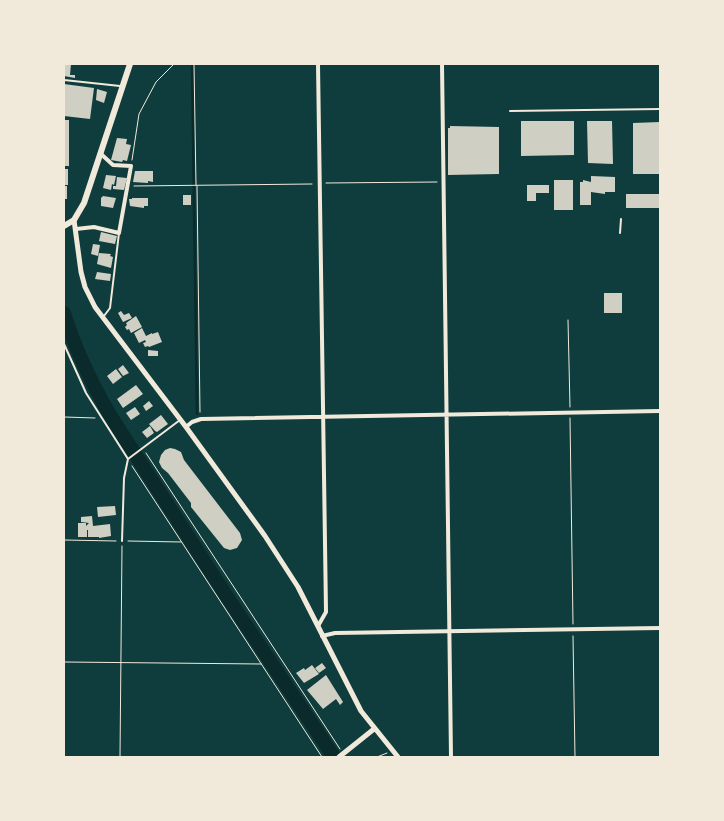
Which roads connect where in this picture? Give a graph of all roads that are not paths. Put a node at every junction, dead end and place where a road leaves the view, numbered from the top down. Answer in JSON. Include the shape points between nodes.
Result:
{"nodes":[{"id":1,"x":130,"y":64,"type":"edge"},
{"id":2,"x":318,"y":64,"type":"edge"},
{"id":3,"x":442,"y":64,"type":"edge"},
{"id":4,"x":64,"y":80,"type":"edge"},
{"id":5,"x":122,"y":86,"type":"junction"},
{"id":6,"x":660,"y":109,"type":"edge"},
{"id":7,"x":510,"y":111,"type":"dead end"},
{"id":8,"x":101,"y":154,"type":"junction"},
{"id":9,"x":621,"y":219,"type":"dead end"},
{"id":10,"x":74,"y":220,"type":"junction"},
{"id":11,"x":64,"y":226,"type":"edge"},
{"id":12,"x":76,"y":229,"type":"junction"},
{"id":13,"x":119,"y":233,"type":"junction"},
{"id":14,"x":620,"y":233,"type":"dead end"},
{"id":15,"x":103,"y":317,"type":"junction"},
{"id":16,"x":64,"y":344,"type":"edge"},
{"id":17,"x":660,"y":410,"type":"edge"},
{"id":18,"x":446,"y":414,"type":"junction"},
{"id":19,"x":323,"y":416,"type":"junction"},
{"id":20,"x":180,"y":420,"type":"junction"},
{"id":21,"x":186,"y":427,"type":"junction"},
{"id":22,"x":129,"y":459,"type":"junction"},
{"id":23,"x":122,"y":541,"type":"road end"},
{"id":24,"x":318,"y":626,"type":"junction"},
{"id":25,"x":660,"y":628,"type":"edge"},
{"id":26,"x":449,"y":632,"type":"junction"},
{"id":27,"x":322,"y":636,"type":"junction"},
{"id":28,"x":374,"y":728,"type":"junction"},
{"id":29,"x":342,"y":755,"type":"edge"},
{"id":30,"x":398,"y":757,"type":"edge"},
{"id":31,"x":451,"y":757,"type":"edge"}],
"edges":[{"from":1,"to":5,"type":"main road"},
{"from":2,"to":19,"type":"street"},
{"from":3,"to":18,"type":"street"},
{"from":4,"to":5,"type":"lane"},
{"from":5,"to":8,"type":"main road"},
{"from":6,"to":7,"type":"lane"},
{"from":8,"to":10,"type":"main road","via":[[84,204]]},
{"from":8,"to":13,"type":"street","via":[[113,165],[131,166]]},
{"from":9,"to":14,"type":"lane"},
{"from":10,"to":11,"type":"main road"},
{"from":10,"to":12,"type":"street"},
{"from":12,"to":13,"type":"street","via":[[85,226]]},
{"from":12,"to":15,"type":"street","via":[[84,287]]},
{"from":13,"to":15,"type":"lane","via":[[110,308]]},
{"from":15,"to":20,"type":"street"},
{"from":16,"to":22,"type":"lane","via":[[101,417]]},
{"from":17,"to":18,"type":"street"},
{"from":18,"to":19,"type":"street"},
{"from":18,"to":26,"type":"street"},
{"from":19,"to":21,"type":"street","via":[[201,419]]},
{"from":19,"to":24,"type":"street","via":[[326,612]]},
{"from":20,"to":21,"type":"street"},
{"from":20,"to":22,"type":"lane"},
{"from":21,"to":24,"type":"street","via":[[298,587]]},
{"from":22,"to":23,"type":"lane","via":[[124,478]]},
{"from":24,"to":27,"type":"street"},
{"from":25,"to":26,"type":"street"},
{"from":26,"to":27,"type":"street","via":[[335,633]]},
{"from":26,"to":31,"type":"street"},
{"from":27,"to":28,"type":"street","via":[[361,711]]},
{"from":28,"to":29,"type":"street"},
{"from":28,"to":30,"type":"street"}]}
